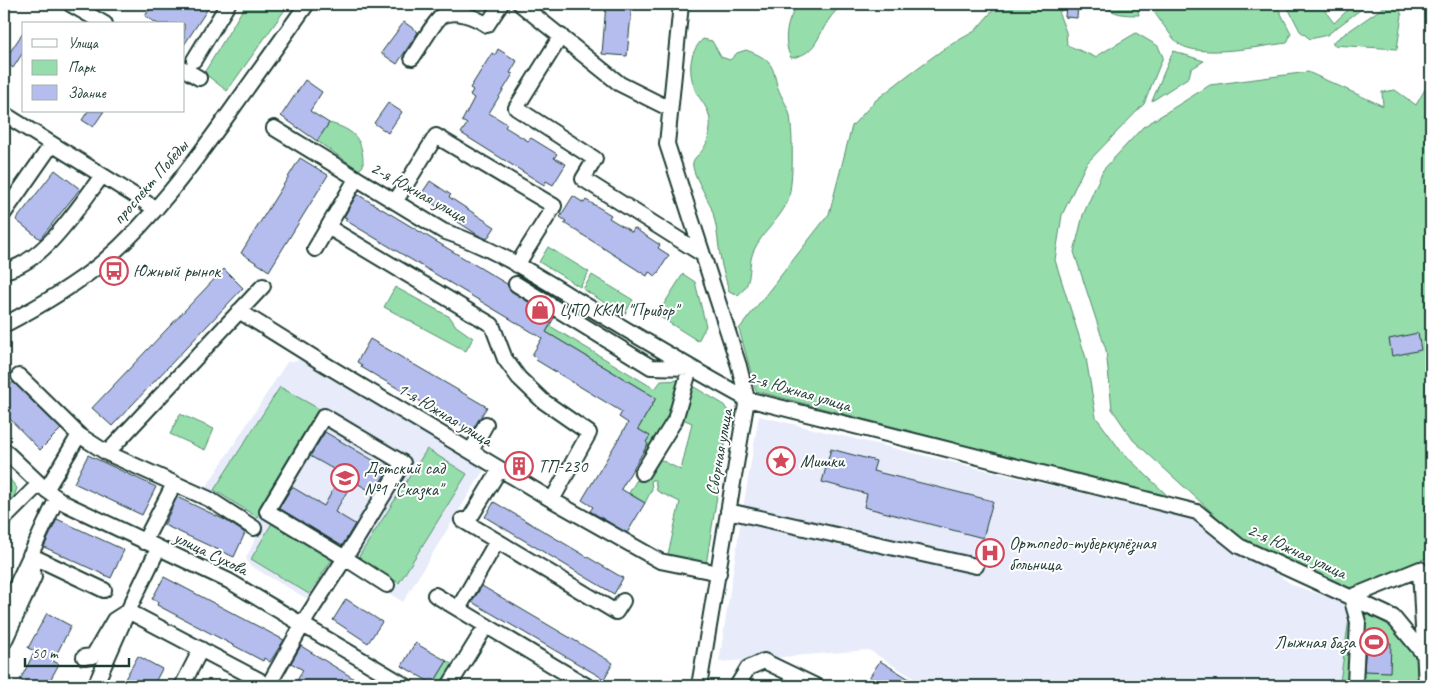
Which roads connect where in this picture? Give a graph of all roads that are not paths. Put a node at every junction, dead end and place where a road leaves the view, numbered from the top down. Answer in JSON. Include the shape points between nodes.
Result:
{"nodes":[{"id":1,"x":70,"y":4,"type":"edge"},
{"id":2,"x":228,"y":4,"type":"edge"},
{"id":3,"x":307,"y":4,"type":"edge"},
{"id":4,"x":501,"y":4,"type":"edge"},
{"id":5,"x":520,"y":4,"type":"edge"},
{"id":6,"x":681,"y":4,"type":"edge"},
{"id":7,"x":102,"y":22,"type":"edge"},
{"id":8,"x":561,"y":36,"type":"junction"},
{"id":9,"x":412,"y":58,"type":"dead end"},
{"id":10,"x":189,"y":64,"type":"edge"},
{"id":11,"x":199,"y":78,"type":"dead end"},
{"id":12,"x":670,"y":109,"type":"junction"},
{"id":13,"x":4,"y":114,"type":"edge"},
{"id":14,"x":274,"y":128,"type":"dead end"},
{"id":15,"x":52,"y":144,"type":"junction"},
{"id":16,"x":102,"y":176,"type":"junction"},
{"id":17,"x":356,"y":178,"type":"junction"},
{"id":18,"x":395,"y":202,"type":"junction"},
{"id":19,"x":156,"y":209,"type":"junction"},
{"id":20,"x":4,"y":212,"type":"edge"},
{"id":21,"x":328,"y":227,"type":"junction"},
{"id":22,"x":315,"y":249,"type":"dead end"},
{"id":23,"x":702,"y":254,"type":"junction"},
{"id":24,"x":517,"y":265,"type":"junction"},
{"id":25,"x":4,"y":271,"type":"edge"},
{"id":26,"x":516,"y":284,"type":"dead end"},
{"id":27,"x":263,"y":286,"type":"dead end"},
{"id":28,"x":239,"y":311,"type":"junction"},
{"id":29,"x":4,"y":325,"type":"edge"},
{"id":30,"x":690,"y":368,"type":"junction"},
{"id":31,"x":19,"y":376,"type":"dead end"},
{"id":32,"x":747,"y":399,"type":"junction"},
{"id":33,"x":486,"y":424,"type":"dead end"},
{"id":34,"x":78,"y":435,"type":"junction"},
{"id":35,"x":4,"y":450,"type":"edge"},
{"id":36,"x":470,"y":451,"type":"junction"},
{"id":37,"x":107,"y":452,"type":"junction"},
{"id":38,"x":500,"y":469,"type":"junction"},
{"id":39,"x":642,"y":473,"type":"dead end"},
{"id":40,"x":174,"y":484,"type":"junction"},
{"id":41,"x":47,"y":491,"type":"junction"},
{"id":42,"x":552,"y":500,"type":"junction"},
{"id":43,"x":728,"y":511,"type":"junction"},
{"id":44,"x":4,"y":519,"type":"edge"},
{"id":45,"x":254,"y":528,"type":"dead end"},
{"id":46,"x":497,"y":541,"type":"junction"},
{"id":47,"x":144,"y":542,"type":"junction"},
{"id":48,"x":158,"y":549,"type":"junction"},
{"id":49,"x":30,"y":555,"type":"junction"},
{"id":50,"x":345,"y":558,"type":"junction"},
{"id":51,"x":976,"y":566,"type":"dead end"},
{"id":52,"x":719,"y":573,"type":"junction"},
{"id":53,"x":387,"y":585,"type":"dead end"},
{"id":54,"x":104,"y":590,"type":"dead end"},
{"id":55,"x":435,"y":595,"type":"dead end"},
{"id":56,"x":1351,"y":597,"type":"junction"},
{"id":57,"x":623,"y":601,"type":"dead end"},
{"id":58,"x":458,"y":609,"type":"junction"},
{"id":59,"x":128,"y":611,"type":"junction"},
{"id":60,"x":4,"y":612,"type":"edge"},
{"id":61,"x":302,"y":625,"type":"junction"},
{"id":62,"x":486,"y":626,"type":"junction"},
{"id":63,"x":4,"y":642,"type":"edge"},
{"id":64,"x":201,"y":649,"type":"junction"},
{"id":65,"x":84,"y":656,"type":"dead end"},
{"id":66,"x":1426,"y":657,"type":"junction"},
{"id":67,"x":382,"y":680,"type":"edge"},
{"id":68,"x":264,"y":683,"type":"edge"},
{"id":69,"x":1355,"y":684,"type":"dead end"},
{"id":70,"x":95,"y":686,"type":"edge"},
{"id":71,"x":182,"y":686,"type":"edge"},
{"id":72,"x":406,"y":686,"type":"edge"},
{"id":73,"x":450,"y":686,"type":"edge"},
{"id":74,"x":587,"y":686,"type":"edge"},
{"id":75,"x":699,"y":686,"type":"edge"},
{"id":76,"x":737,"y":686,"type":"edge"},
{"id":77,"x":816,"y":686,"type":"edge"},
{"id":78,"x":1426,"y":686,"type":"edge"}],
"edges":[{"from":1,"to":7,"type":"street"},
{"from":2,"to":10,"type":"street"},
{"from":3,"to":19,"type":"street","name":"проспект Победы","via":[[196,160]]},
{"from":4,"to":9,"type":"street","via":[[487,25],[465,15],[453,13],[441,17]]},
{"from":5,"to":8,"type":"street"},
{"from":6,"to":12,"type":"street"},
{"from":8,"to":12,"type":"street","via":[[620,84]]},
{"from":8,"to":23,"type":"street","via":[[516,108],[596,159],[583,179]]},
{"from":10,"to":11,"type":"street"},
{"from":12,"to":23,"type":"street","name":"Сборная улица","via":[[667,144]]},
{"from":13,"to":15,"type":"street"},
{"from":14,"to":17,"type":"street","name":"2-я Южная улица"},
{"from":15,"to":16,"type":"street"},
{"from":15,"to":20,"type":"street"},
{"from":16,"to":19,"type":"street"},
{"from":16,"to":25,"type":"street","via":[[46,248],[16,268]]},
{"from":17,"to":18,"type":"street","name":"2-я Южная улица"},
{"from":17,"to":21,"type":"street"},
{"from":18,"to":24,"type":"street","name":"2-я Южная улица","via":[[443,231],[468,239]]},
{"from":18,"to":24,"type":"street","via":[[436,136],[554,206]]},
{"from":19,"to":29,"type":"street","name":"проспект Победы","via":[[87,275]]},
{"from":21,"to":22,"type":"street"},
{"from":21,"to":42,"type":"street","via":[[492,325],[505,359],[519,378],[543,401],[589,433]]},
{"from":23,"to":32,"type":"street","name":"Сборная улица"},
{"from":24,"to":30,"type":"street","name":"2-я Южная улица"},
{"from":26,"to":30,"type":"street","via":[[651,366]]},
{"from":27,"to":28,"type":"street"},
{"from":28,"to":36,"type":"street","name":"1-я Южная улица"},
{"from":28,"to":37,"type":"street"},
{"from":30,"to":32,"type":"street","name":"2-я Южная улица"},
{"from":30,"to":39,"type":"street","via":[[675,420]]},
{"from":31,"to":34,"type":"street"},
{"from":32,"to":43,"type":"street","name":"Сборная улица"},
{"from":32,"to":56,"type":"street","name":"2-я Южная улица","via":[[1197,512],[1239,546]]},
{"from":33,"to":36,"type":"street"},
{"from":34,"to":37,"type":"street"},
{"from":34,"to":41,"type":"street"},
{"from":35,"to":41,"type":"street","name":"улица Сухова"},
{"from":36,"to":38,"type":"street","name":"1-я Южная улица"},
{"from":37,"to":40,"type":"street"},
{"from":38,"to":42,"type":"street","name":"1-я Южная улица"},
{"from":38,"to":46,"type":"street","via":[[465,521]]},
{"from":40,"to":45,"type":"street","via":[[208,499]]},
{"from":40,"to":47,"type":"street"},
{"from":41,"to":44,"type":"street"},
{"from":41,"to":47,"type":"street","name":"улица Сухова","via":[[66,504]]},
{"from":41,"to":49,"type":"street"},
{"from":42,"to":52,"type":"street","name":"1-я Южная улица","via":[[660,561]]},
{"from":43,"to":51,"type":"street"},
{"from":43,"to":52,"type":"street","name":"Сборная улица"},
{"from":46,"to":57,"type":"street","via":[[616,612]]},
{"from":46,"to":58,"type":"street"},
{"from":47,"to":48,"type":"street","name":"улица Сухова"},
{"from":48,"to":59,"type":"street"},
{"from":48,"to":61,"type":"street","name":"улица Сухова","via":[[229,581]]},
{"from":49,"to":54,"type":"street"},
{"from":49,"to":60,"type":"street"},
{"from":49,"to":63,"type":"street","via":[[34,577]]},
{"from":50,"to":50,"type":"street","via":[[267,511],[324,416],[358,444],[402,463]]},
{"from":50,"to":53,"type":"street"},
{"from":50,"to":61,"type":"street"},
{"from":52,"to":75,"type":"street","name":"Сборная улица"},
{"from":55,"to":58,"type":"street"},
{"from":56,"to":66,"type":"street","name":"2-я Южная улица","via":[[1393,616]]},
{"from":56,"to":66,"type":"street","via":[[1420,569]]},
{"from":56,"to":69,"type":"street","via":[[1358,622]]},
{"from":58,"to":62,"type":"street"},
{"from":59,"to":64,"type":"street"},
{"from":59,"to":65,"type":"street","via":[[114,620],[93,656]]},
{"from":59,"to":70,"type":"street"},
{"from":61,"to":67,"type":"street","name":"улица Сухова"},
{"from":61,"to":68,"type":"street"},
{"from":62,"to":73,"type":"street"},
{"from":62,"to":74,"type":"street"},
{"from":64,"to":68,"type":"street"},
{"from":64,"to":71,"type":"street"},
{"from":66,"to":78,"type":"street"},
{"from":67,"to":72,"type":"street","name":"улица Сухова"},
{"from":76,"to":77,"type":"street","via":[[748,668],[764,662]]}]}
